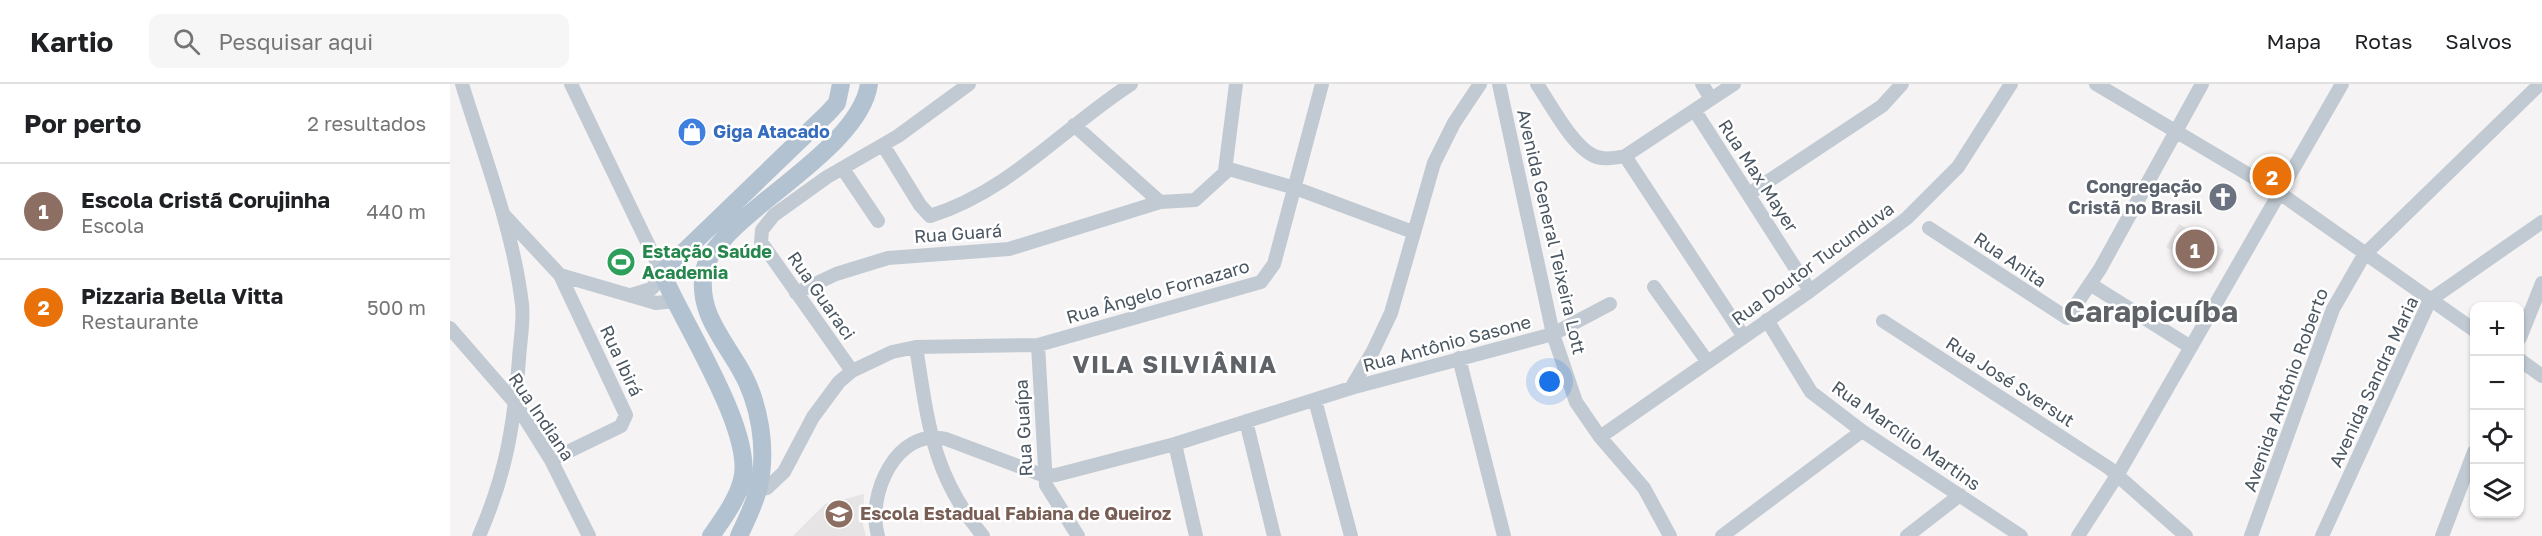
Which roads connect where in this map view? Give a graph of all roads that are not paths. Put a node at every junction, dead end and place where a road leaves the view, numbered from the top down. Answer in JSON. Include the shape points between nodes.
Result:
{"nodes":[{"id":1,"x":462,"y":84,"type":"edge"},
{"id":2,"x":571,"y":84,"type":"edge"},
{"id":3,"x":841,"y":84,"type":"edge"},
{"id":4,"x":869,"y":84,"type":"edge"},
{"id":5,"x":969,"y":84,"type":"edge"},
{"id":6,"x":1131,"y":84,"type":"edge"},
{"id":7,"x":1236,"y":84,"type":"edge"},
{"id":8,"x":1322,"y":84,"type":"edge"},
{"id":9,"x":1480,"y":84,"type":"edge"},
{"id":10,"x":1499,"y":84,"type":"edge"},
{"id":11,"x":1537,"y":84,"type":"edge"},
{"id":12,"x":1702,"y":84,"type":"edge"},
{"id":13,"x":1734,"y":84,"type":"edge"},
{"id":14,"x":1902,"y":84,"type":"edge"},
{"id":15,"x":2011,"y":84,"type":"edge"},
{"id":16,"x":2096,"y":84,"type":"edge"},
{"id":17,"x":2202,"y":84,"type":"edge"},
{"id":18,"x":2342,"y":84,"type":"edge"},
{"id":19,"x":2540,"y":84,"type":"edge"},
{"id":20,"x":1711,"y":99,"type":"junction"},
{"id":21,"x":1695,"y":111,"type":"junction"},
{"id":22,"x":1074,"y":125,"type":"junction"},
{"id":23,"x":2176,"y":130,"type":"junction"},
{"id":24,"x":883,"y":145,"type":"junction"},
{"id":25,"x":1625,"y":156,"type":"junction"},
{"id":26,"x":813,"y":160,"type":"junction"},
{"id":27,"x":843,"y":169,"type":"junction"},
{"id":28,"x":1228,"y":170,"type":"junction"},
{"id":29,"x":827,"y":177,"type":"junction"},
{"id":30,"x":1295,"y":188,"type":"junction"},
{"id":31,"x":2278,"y":192,"type":"junction"},
{"id":32,"x":1749,"y":194,"type":"junction"},
{"id":33,"x":1160,"y":202,"type":"junction"},
{"id":34,"x":502,"y":213,"type":"junction"},
{"id":35,"x":878,"y":222,"type":"dead end"},
{"id":36,"x":2542,"y":222,"type":"edge"},
{"id":37,"x":1929,"y":228,"type":"dead end"},
{"id":38,"x":1413,"y":232,"type":"junction"},
{"id":39,"x":2364,"y":255,"type":"junction"},
{"id":40,"x":676,"y":258,"type":"junction"},
{"id":41,"x":560,"y":275,"type":"junction"},
{"id":42,"x":663,"y":275,"type":"junction"},
{"id":43,"x":704,"y":283,"type":"junction"},
{"id":44,"x":2542,"y":283,"type":"edge"},
{"id":45,"x":2090,"y":284,"type":"junction"},
{"id":46,"x":1654,"y":287,"type":"dead end"},
{"id":47,"x":1810,"y":291,"type":"junction"},
{"id":48,"x":796,"y":293,"type":"junction"},
{"id":49,"x":632,"y":295,"type":"junction"},
{"id":50,"x":2430,"y":300,"type":"junction"},
{"id":51,"x":675,"y":302,"type":"junction"},
{"id":52,"x":1610,"y":304,"type":"dead end"},
{"id":53,"x":1767,"y":321,"type":"junction"},
{"id":54,"x":1883,"y":321,"type":"dead end"},
{"id":55,"x":2470,"y":327,"type":"edge"},
{"id":56,"x":450,"y":328,"type":"edge"},
{"id":57,"x":2524,"y":328,"type":"edge"},
{"id":58,"x":1553,"y":334,"type":"junction"},
{"id":59,"x":1744,"y":337,"type":"junction"},
{"id":60,"x":1038,"y":345,"type":"junction"},
{"id":61,"x":2189,"y":346,"type":"junction"},
{"id":62,"x":916,"y":347,"type":"junction"},
{"id":63,"x":1459,"y":358,"type":"junction"},
{"id":64,"x":1707,"y":362,"type":"junction"},
{"id":65,"x":2524,"y":363,"type":"edge"},
{"id":66,"x":852,"y":371,"type":"junction"},
{"id":67,"x":2542,"y":376,"type":"edge"},
{"id":68,"x":1351,"y":388,"type":"junction"},
{"id":69,"x":1315,"y":400,"type":"junction"},
{"id":70,"x":516,"y":404,"type":"junction"},
{"id":71,"x":1246,"y":421,"type":"junction"},
{"id":72,"x":1862,"y":431,"type":"junction"},
{"id":73,"x":930,"y":436,"type":"junction"},
{"id":74,"x":1600,"y":437,"type":"junction"},
{"id":75,"x":1175,"y":444,"type":"junction"},
{"id":76,"x":551,"y":460,"type":"junction"},
{"id":77,"x":2470,"y":464,"type":"edge"},
{"id":78,"x":2118,"y":474,"type":"junction"},
{"id":79,"x":1045,"y":476,"type":"junction"},
{"id":80,"x":758,"y":492,"type":"junction"},
{"id":81,"x":737,"y":493,"type":"junction"},
{"id":82,"x":1960,"y":495,"type":"junction"},
{"id":83,"x":479,"y":536,"type":"edge"},
{"id":84,"x":589,"y":536,"type":"edge"},
{"id":85,"x":711,"y":536,"type":"edge"},
{"id":86,"x":739,"y":536,"type":"edge"},
{"id":87,"x":878,"y":536,"type":"edge"},
{"id":88,"x":983,"y":536,"type":"edge"},
{"id":89,"x":1078,"y":536,"type":"edge"},
{"id":90,"x":1196,"y":536,"type":"edge"},
{"id":91,"x":1274,"y":536,"type":"edge"},
{"id":92,"x":1351,"y":536,"type":"edge"},
{"id":93,"x":1504,"y":536,"type":"edge"},
{"id":94,"x":1670,"y":536,"type":"edge"},
{"id":95,"x":1722,"y":536,"type":"edge"},
{"id":96,"x":1907,"y":536,"type":"edge"},
{"id":97,"x":2021,"y":536,"type":"edge"},
{"id":98,"x":2078,"y":536,"type":"edge"},
{"id":99,"x":2187,"y":536,"type":"edge"},
{"id":100,"x":2251,"y":536,"type":"edge"},
{"id":101,"x":2322,"y":536,"type":"edge"},
{"id":102,"x":2442,"y":536,"type":"edge"}],
"edges":[{"from":1,"to":34,"type":"street"},
{"from":2,"to":42,"type":"street"},
{"from":3,"to":40,"type":"main road","via":[[837,103],[828,113]]},
{"from":4,"to":26,"type":"main road","via":[[857,117]]},
{"from":5,"to":24,"type":"street"},
{"from":6,"to":22,"type":"street"},
{"from":7,"to":28,"type":"street"},
{"from":8,"to":30,"type":"street","name":"Rua Ângelo Fornazaro"},
{"from":9,"to":38,"type":"street","via":[[1439,152]]},
{"from":10,"to":58,"type":"street","name":"Avenida General Teixeira Lott"},
{"from":11,"to":25,"type":"street","via":[[1587,152],[1611,159]]},
{"from":12,"to":20,"type":"street"},
{"from":13,"to":20,"type":"street"},
{"from":14,"to":32,"type":"street","via":[[1882,106]]},
{"from":15,"to":47,"type":"street","name":"Rua Doutor Tucunduva","via":[[1970,152],[1943,184],[1885,236]]},
{"from":16,"to":23,"type":"street"},
{"from":17,"to":23,"type":"street"},
{"from":18,"to":31,"type":"street"},
{"from":19,"to":39,"type":"street","name":"Avenida Antônio Roberto"},
{"from":20,"to":21,"type":"street"},
{"from":21,"to":25,"type":"street"},
{"from":21,"to":32,"type":"street","name":"Rua Max Mayer"},
{"from":22,"to":24,"type":"street","via":[[999,185],[930,216]]},
{"from":22,"to":33,"type":"street"},
{"from":23,"to":31,"type":"street"},
{"from":23,"to":45,"type":"street"},
{"from":24,"to":27,"type":"street"},
{"from":25,"to":59,"type":"street"},
{"from":26,"to":29,"type":"street"},
{"from":26,"to":43,"type":"main road","via":[[719,244],[708,260]]},
{"from":27,"to":29,"type":"street"},
{"from":27,"to":35,"type":"street"},
{"from":28,"to":30,"type":"street"},
{"from":28,"to":33,"type":"street","name":"Rua Guará","via":[[1195,200]]},
{"from":29,"to":48,"type":"street","name":"Rua Guaraci","via":[[766,222],[761,242]]},
{"from":30,"to":38,"type":"street"},
{"from":30,"to":60,"type":"street","name":"Rua Ângelo Fornazaro","via":[[1274,264],[1261,282]]},
{"from":31,"to":39,"type":"street"},
{"from":31,"to":61,"type":"street"},
{"from":32,"to":47,"type":"street","name":"Rua Max Mayer"},
{"from":33,"to":48,"type":"street","name":"Rua Guará","via":[[1009,249],[888,258],[836,274]]},
{"from":34,"to":41,"type":"street"},
{"from":34,"to":70,"type":"street","via":[[522,308]]},
{"from":36,"to":50,"type":"street","name":"Avenida Sandra Maria"},
{"from":37,"to":45,"type":"street","name":"Rua Anita","via":[[2067,318]]},
{"from":38,"to":68,"type":"street","via":[[1391,313]]},
{"from":39,"to":50,"type":"street"},
{"from":39,"to":100,"type":"street","name":"Avenida Antônio Roberto","via":[[2333,309]]},
{"from":40,"to":42,"type":"main road"},
{"from":40,"to":43,"type":"main road","via":[[690,262]]},
{"from":41,"to":49,"type":"street"},
{"from":41,"to":76,"type":"street","name":"Rua Ibirá","via":[[626,416],[621,426]]},
{"from":42,"to":49,"type":"street","via":[[651,289]]},
{"from":42,"to":51,"type":"main road"},
{"from":43,"to":51,"type":"main road","via":[[691,296]]},
{"from":43,"to":80,"type":"main road","via":[[711,324],[740,368],[756,408],[762,436]]},
{"from":44,"to":57,"type":"street"},
{"from":45,"to":61,"type":"street"},
{"from":46,"to":64,"type":"street"},
{"from":47,"to":53,"type":"street","name":"Rua Doutor Tucunduva"},
{"from":48,"to":66,"type":"street","name":"Rua Guaraci"},
{"from":49,"to":51,"type":"street","via":[[656,303]]},
{"from":50,"to":55,"type":"street"},
{"from":50,"to":101,"type":"street","name":"Avenida Sandra Maria"},
{"from":51,"to":81,"type":"main road","via":[[741,444],[743,479]]},
{"from":52,"to":58,"type":"street","name":"Rua Antônio Sasone"},
{"from":53,"to":59,"type":"street","name":"Rua Doutor Tucunduva"},
{"from":53,"to":72,"type":"street","name":"Rua Marcílio Martins","via":[[1811,392]]},
{"from":54,"to":78,"type":"street","name":"Rua José Sversut"},
{"from":56,"to":70,"type":"street","name":"Rua Indiana"},
{"from":58,"to":63,"type":"street","name":"Rua Antônio Sasone"},
{"from":58,"to":74,"type":"street","name":"Avenida General Teixeira Lott","via":[[1576,402]]},
{"from":59,"to":64,"type":"street","name":"Rua Doutor Tucunduva"},
{"from":60,"to":62,"type":"street","name":"Rua Ângelo Fornazaro"},
{"from":60,"to":79,"type":"street","name":"Rua Guaípa"},
{"from":61,"to":78,"type":"street"},
{"from":62,"to":66,"type":"street","name":"Rua Ângelo Fornazaro","via":[[892,352]]},
{"from":62,"to":73,"type":"street"},
{"from":63,"to":68,"type":"street","name":"Rua Antônio Sasone"},
{"from":63,"to":93,"type":"street"},
{"from":64,"to":74,"type":"street","name":"Rua Doutor Tucunduva"},
{"from":65,"to":67,"type":"street"},
{"from":66,"to":80,"type":"street","name":"Rua Ângelo Fornazaro","via":[[827,396],[784,472],[776,482]]},
{"from":68,"to":69,"type":"street","name":"Rua Antônio Sasone"},
{"from":69,"to":71,"type":"street","name":"Rua Antônio Sasone"},
{"from":69,"to":92,"type":"street"},
{"from":70,"to":76,"type":"street","name":"Rua Indiana"},
{"from":70,"to":83,"type":"street","via":[[509,450]]},
{"from":71,"to":75,"type":"street","name":"Rua Antônio Sasone"},
{"from":71,"to":91,"type":"street"},
{"from":72,"to":82,"type":"street","name":"Rua Marcílio Martins"},
{"from":72,"to":95,"type":"street"},
{"from":73,"to":79,"type":"street"},
{"from":73,"to":87,"type":"street","via":[[898,457],[880,484],[874,516]]},
{"from":73,"to":88,"type":"street","via":[[946,483],[962,512]]},
{"from":74,"to":94,"type":"street","name":"Avenida General Teixeira Lott","via":[[1644,488]]},
{"from":75,"to":79,"type":"street","name":"Rua Antônio Sasone"},
{"from":75,"to":90,"type":"street"},
{"from":76,"to":84,"type":"street","name":"Rua Indiana"},
{"from":77,"to":102,"type":"street"},
{"from":78,"to":98,"type":"street"},
{"from":78,"to":99,"type":"street","name":"Rua José Sversut"},
{"from":79,"to":89,"type":"street","name":"Rua Guaípa","via":[[1049,494]]},
{"from":80,"to":81,"type":"street"},
{"from":80,"to":86,"type":"main road"},
{"from":81,"to":85,"type":"main road"},
{"from":82,"to":96,"type":"street"},
{"from":82,"to":97,"type":"street","name":"Rua Marcílio Martins"}]}
